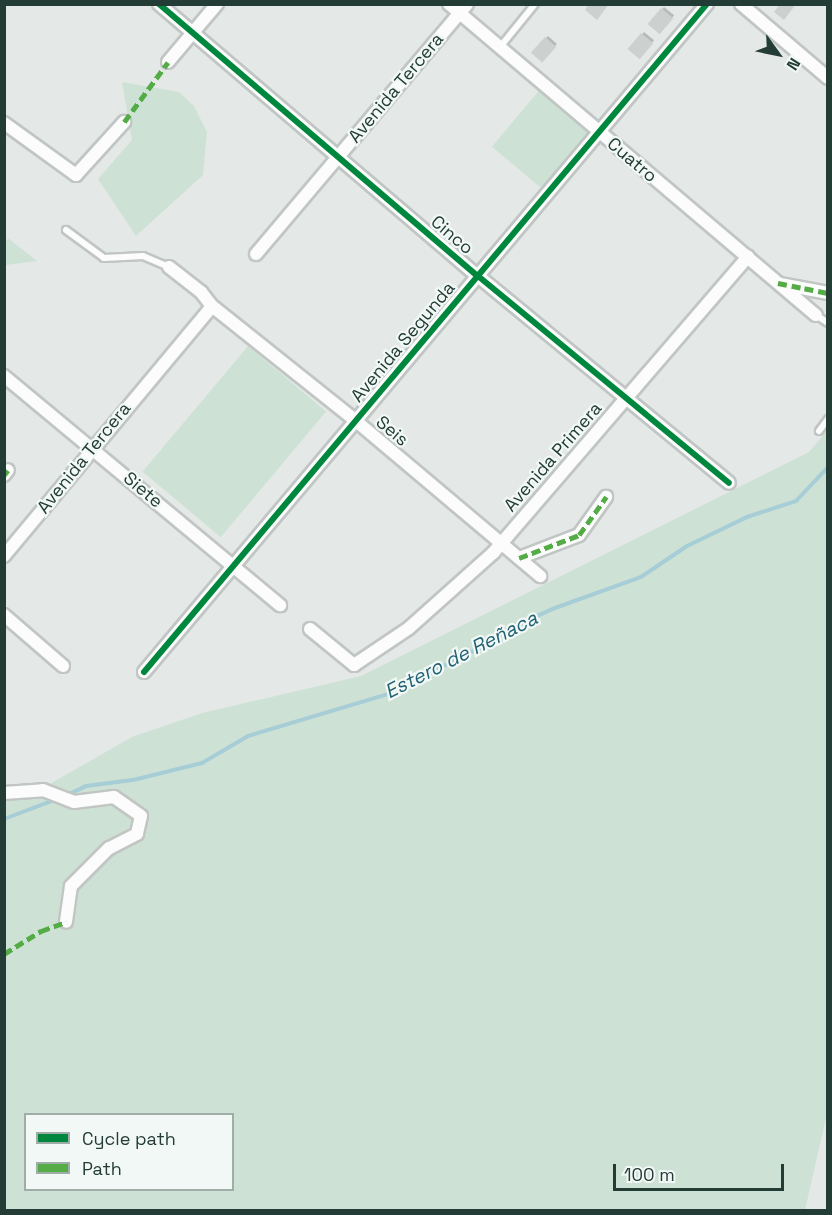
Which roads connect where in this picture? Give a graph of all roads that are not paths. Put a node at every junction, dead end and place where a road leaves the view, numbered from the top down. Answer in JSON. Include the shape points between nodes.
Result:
{"nodes":[{"id":1,"x":159,"y":4,"type":"edge"},
{"id":2,"x":217,"y":4,"type":"edge"},
{"id":3,"x":448,"y":4,"type":"edge"},
{"id":4,"x":535,"y":4,"type":"edge"},
{"id":5,"x":707,"y":4,"type":"edge"},
{"id":6,"x":741,"y":4,"type":"edge"},
{"id":7,"x":463,"y":9,"type":"edge"},
{"id":8,"x":194,"y":33,"type":"junction"},
{"id":9,"x":499,"y":48,"type":"junction"},
{"id":10,"x":168,"y":62,"type":"dead end"},
{"id":11,"x":828,"y":78,"type":"edge"},
{"id":12,"x":124,"y":122,"type":"dead end"},
{"id":13,"x":4,"y":123,"type":"edge"},
{"id":14,"x":600,"y":132,"type":"junction"},
{"id":15,"x":338,"y":158,"type":"junction"},
{"id":16,"x":66,"y":230,"type":"dead end"},
{"id":17,"x":256,"y":254,"type":"dead end"},
{"id":18,"x":748,"y":257,"type":"junction"},
{"id":19,"x":169,"y":267,"type":"joint"},
{"id":20,"x":478,"y":276,"type":"junction"},
{"id":21,"x":778,"y":283,"type":"junction"},
{"id":22,"x":827,"y":293,"type":"edge"},
{"id":23,"x":212,"y":306,"type":"junction"},
{"id":24,"x":816,"y":315,"type":"joint"},
{"id":25,"x":828,"y":323,"type":"edge"},
{"id":26,"x":4,"y":376,"type":"edge"},
{"id":27,"x":624,"y":399,"type":"junction"},
{"id":28,"x":828,"y":419,"type":"edge"},
{"id":29,"x":356,"y":421,"type":"junction"},
{"id":30,"x":819,"y":431,"type":"dead end"},
{"id":31,"x":93,"y":447,"type":"junction"},
{"id":32,"x":729,"y":483,"type":"dead end"},
{"id":33,"x":606,"y":497,"type":"dead end"},
{"id":34,"x":500,"y":541,"type":"junction"},
{"id":35,"x":4,"y":556,"type":"edge"},
{"id":36,"x":519,"y":558,"type":"junction"},
{"id":37,"x":234,"y":566,"type":"junction"},
{"id":38,"x":540,"y":576,"type":"dead end"},
{"id":39,"x":280,"y":605,"type":"dead end"},
{"id":40,"x":4,"y":615,"type":"edge"},
{"id":41,"x":310,"y":629,"type":"dead end"},
{"id":42,"x":63,"y":666,"type":"dead end"},
{"id":43,"x":144,"y":672,"type":"dead end"},
{"id":44,"x":4,"y":793,"type":"edge"},
{"id":45,"x":66,"y":922,"type":"dead end"}],
"edges":[{"from":1,"to":8,"type":"street","name":"Cinco"},
{"from":2,"to":8,"type":"street"},
{"from":3,"to":7,"type":"street","name":"Cuatro"},
{"from":4,"to":9,"type":"lane"},
{"from":5,"to":14,"type":"street","name":"Avenida Segunda"},
{"from":6,"to":11,"type":"street"},
{"from":7,"to":9,"type":"street","name":"Cuatro"},
{"from":7,"to":15,"type":"street","name":"Avenida Tercera"},
{"from":8,"to":10,"type":"street"},
{"from":8,"to":15,"type":"street","name":"Cinco"},
{"from":9,"to":14,"type":"street","name":"Cuatro"},
{"from":12,"to":13,"type":"street","via":[[76,175]]},
{"from":14,"to":18,"type":"street","name":"Cuatro"},
{"from":14,"to":20,"type":"street","name":"Avenida Segunda"},
{"from":15,"to":17,"type":"street","name":"Avenida Tercera"},
{"from":15,"to":20,"type":"street","name":"Cinco"},
{"from":16,"to":19,"type":"lane","via":[[104,258],[143,256]]},
{"from":18,"to":21,"type":"street","name":"Cuatro"},
{"from":18,"to":27,"type":"street","name":"Avenida Primera"},
{"from":19,"to":23,"type":"street","name":"Seis"},
{"from":20,"to":27,"type":"street","name":"Cinco"},
{"from":20,"to":29,"type":"street","name":"Avenida Segunda"},
{"from":21,"to":22,"type":"street"},
{"from":21,"to":24,"type":"street","name":"Cuatro"},
{"from":23,"to":29,"type":"street","name":"Seis"},
{"from":23,"to":31,"type":"street","name":"Avenida Tercera"},
{"from":24,"to":25,"type":"lane"},
{"from":26,"to":31,"type":"street","name":"Siete"},
{"from":27,"to":32,"type":"street","name":"Cinco"},
{"from":27,"to":34,"type":"street","name":"Avenida Primera"},
{"from":28,"to":30,"type":"lane"},
{"from":29,"to":34,"type":"street","name":"Seis"},
{"from":29,"to":37,"type":"street","name":"Avenida Segunda"},
{"from":31,"to":35,"type":"street","name":"Avenida Tercera"},
{"from":31,"to":37,"type":"street","name":"Siete"},
{"from":33,"to":36,"type":"street","via":[[579,535]]},
{"from":34,"to":36,"type":"street","name":"Seis"},
{"from":34,"to":41,"type":"street","name":"Avenida Primera","via":[[493,553],[409,628],[354,665]]},
{"from":36,"to":38,"type":"street","name":"Seis"},
{"from":37,"to":39,"type":"street","name":"Siete"},
{"from":37,"to":43,"type":"street","name":"Avenida Segunda"},
{"from":40,"to":42,"type":"street"},
{"from":44,"to":45,"type":"street","via":[[43,790],[74,802],[114,797],[141,816],[137,834],[109,848],[71,886]]}]}
